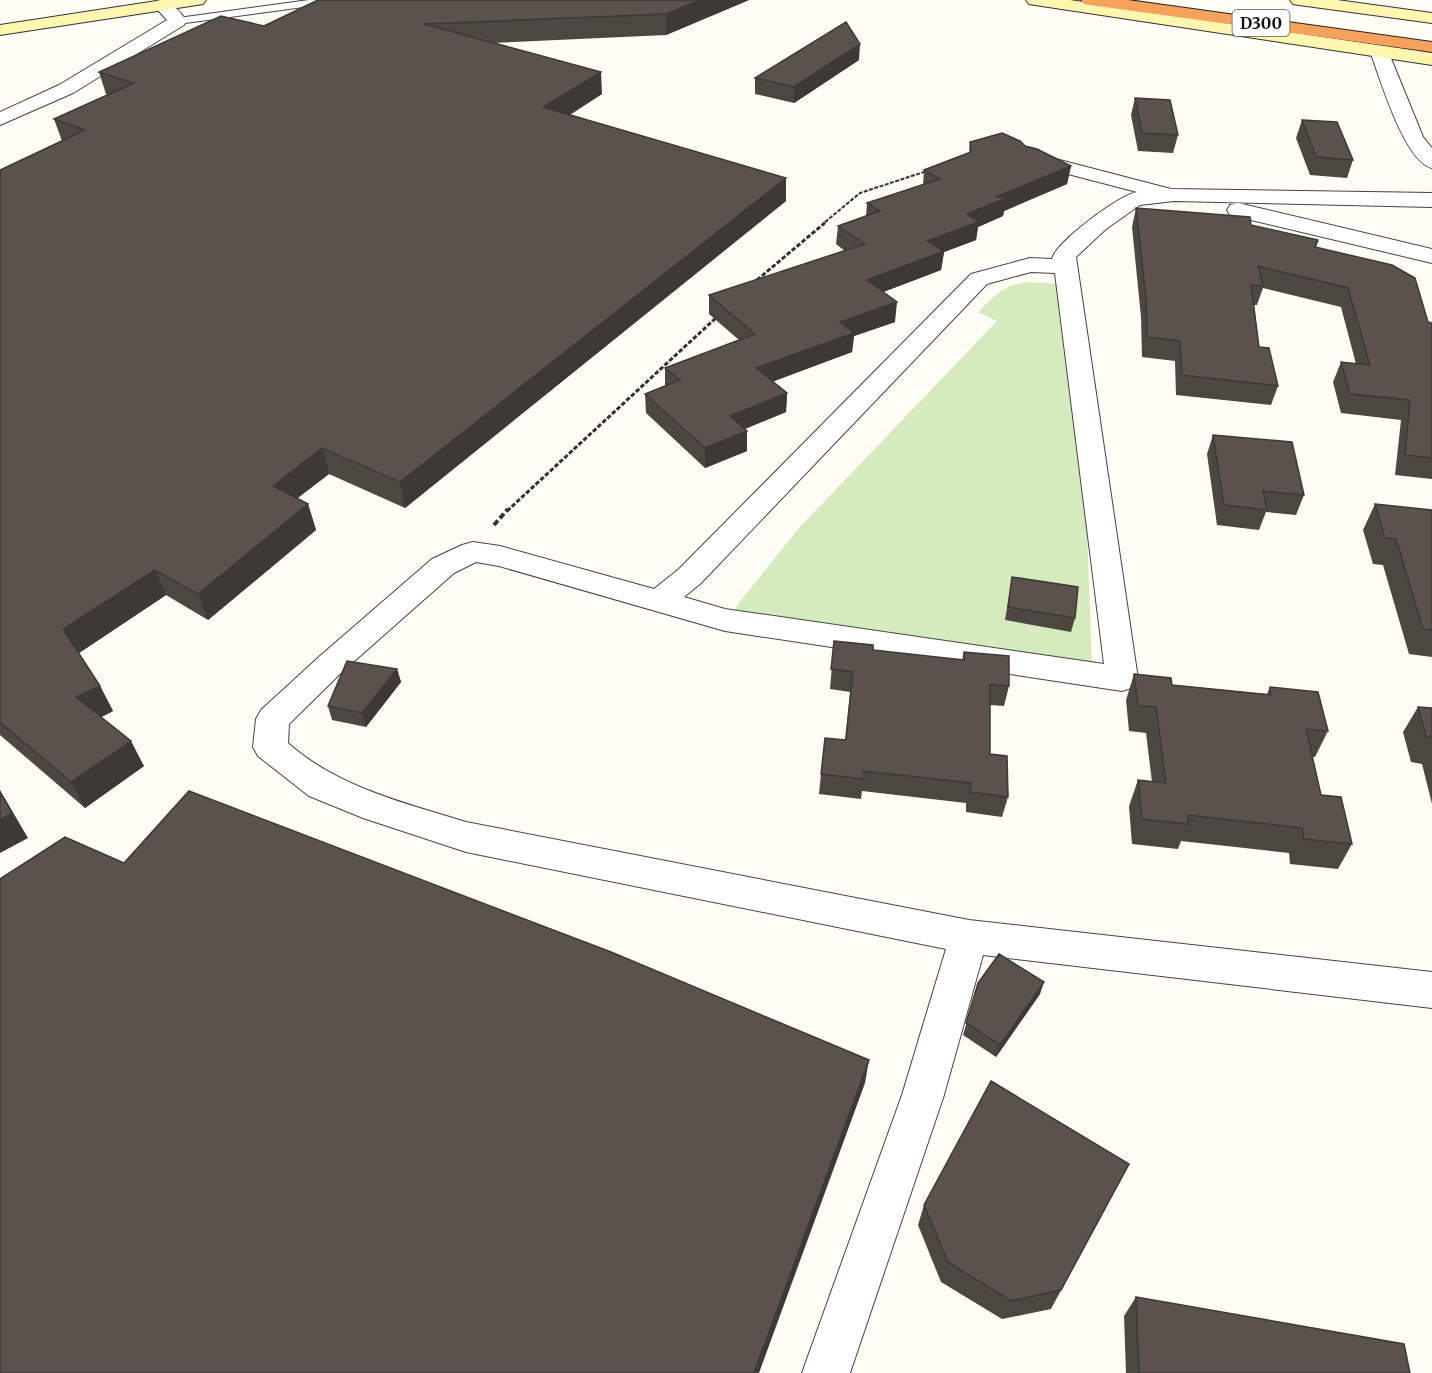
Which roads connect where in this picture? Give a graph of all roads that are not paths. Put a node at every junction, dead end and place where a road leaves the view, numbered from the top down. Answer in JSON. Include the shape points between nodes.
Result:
{"nodes":[{"id":1,"x":110,"y":0,"type":"edge"},
{"id":2,"x":197,"y":0,"type":"edge"},
{"id":3,"x":333,"y":0,"type":"edge"},
{"id":4,"x":1035,"y":0,"type":"edge"},
{"id":5,"x":1090,"y":0,"type":"edge"},
{"id":6,"x":1299,"y":0,"type":"edge"},
{"id":7,"x":162,"y":5,"type":"junction"},
{"id":8,"x":1278,"y":6,"type":"dead end"},
{"id":9,"x":0,"y":17,"type":"edge"},
{"id":10,"x":1432,"y":18,"type":"edge"},
{"id":11,"x":178,"y":21,"type":"junction"},
{"id":12,"x":1432,"y":28,"type":"edge"},
{"id":13,"x":0,"y":30,"type":"edge"},
{"id":14,"x":1432,"y":47,"type":"edge"},
{"id":15,"x":1379,"y":51,"type":"junction"},
{"id":16,"x":1432,"y":59,"type":"edge"},
{"id":17,"x":0,"y":120,"type":"edge"},
{"id":18,"x":1029,"y":158,"type":"edge"},
{"id":19,"x":1432,"y":162,"type":"edge"},
{"id":20,"x":1174,"y":195,"type":"junction"},
{"id":21,"x":1432,"y":200,"type":"edge"},
{"id":22,"x":1064,"y":256,"type":"junction"},
{"id":23,"x":1432,"y":256,"type":"edge"},
{"id":24,"x":659,"y":601,"type":"junction"},
{"id":25,"x":969,"y":937,"type":"junction"},
{"id":26,"x":1432,"y":990,"type":"edge"},
{"id":27,"x":826,"y":1373,"type":"edge"}],
"edges":[{"from":1,"to":9,"type":"street"},
{"from":2,"to":7,"type":"street"},
{"from":3,"to":11,"type":"lane"},
{"from":4,"to":15,"type":"street"},
{"from":5,"to":14,"type":"highway","number":"D300"},
{"from":6,"to":10,"type":"street"},
{"from":7,"to":11,"type":"street"},
{"from":7,"to":13,"type":"street"},
{"from":8,"to":12,"type":"highway","number":"D300"},
{"from":11,"to":17,"type":"street","via":[[66,89]]},
{"from":15,"to":16,"type":"street"},
{"from":15,"to":19,"type":"street","via":[[1413,138]]},
{"from":18,"to":20,"type":"street"},
{"from":20,"to":21,"type":"street"},
{"from":20,"to":22,"type":"street","via":[[1134,199],[1098,224]]},
{"from":20,"to":23,"type":"street"},
{"from":22,"to":24,"type":"street","via":[[1064,267],[1030,265],[979,279],[690,576]]},
{"from":22,"to":24,"type":"street","via":[[1122,679],[725,620]]},
{"from":24,"to":25,"type":"street","via":[[500,556],[473,552],[443,566],[273,718],[270,747],[321,786],[466,837]]},
{"from":25,"to":26,"type":"street"},
{"from":25,"to":27,"type":"street","via":[[923,1095]]}]}
